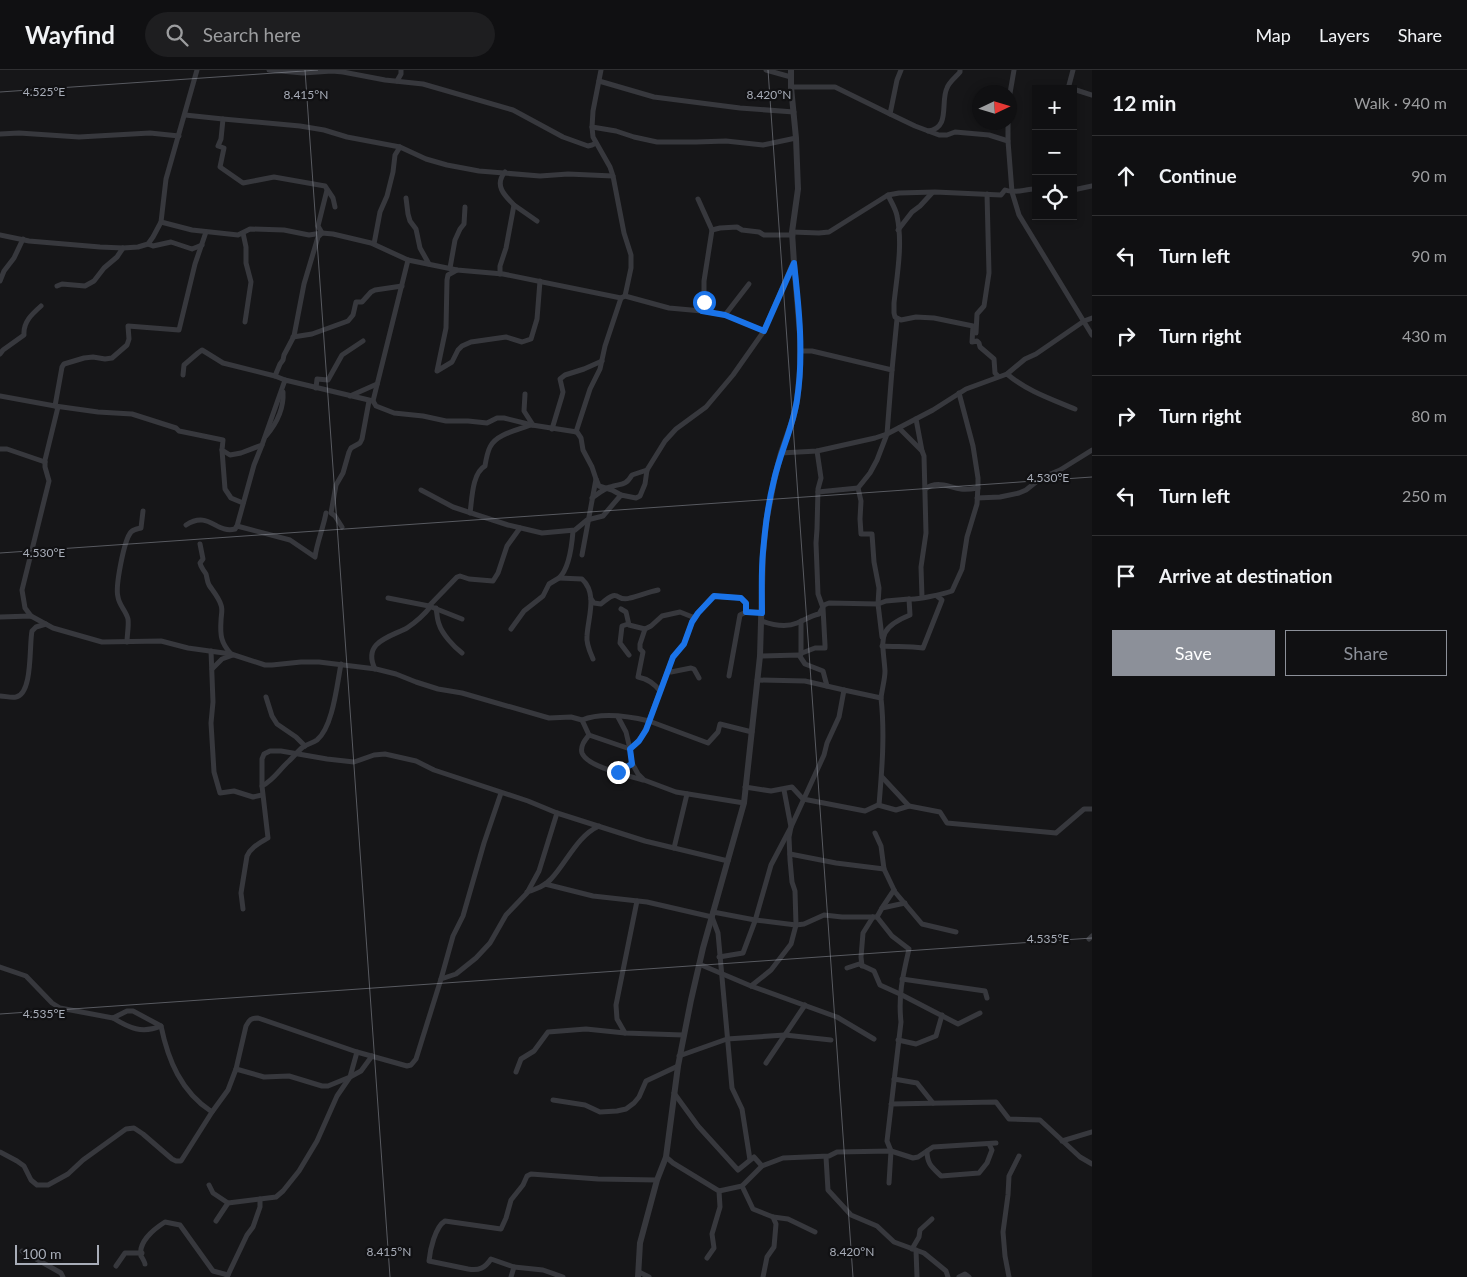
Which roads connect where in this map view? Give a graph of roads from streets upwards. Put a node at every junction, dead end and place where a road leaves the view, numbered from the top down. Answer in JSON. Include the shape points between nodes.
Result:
{"nodes":[{"id":1,"x":197,"y":70,"type":"edge"},
{"id":2,"x":269,"y":70,"type":"edge"},
{"id":3,"x":401,"y":70,"type":"edge"},
{"id":4,"x":601,"y":70,"type":"edge"},
{"id":5,"x":766,"y":70,"type":"edge"},
{"id":6,"x":901,"y":70,"type":"edge"},
{"id":7,"x":960,"y":70,"type":"edge"},
{"id":8,"x":1014,"y":70,"type":"edge"},
{"id":9,"x":1073,"y":70,"type":"edge"},
{"id":10,"x":791,"y":73,"type":"edge"},
{"id":11,"x":397,"y":81,"type":"junction"},
{"id":12,"x":599,"y":81,"type":"junction"},
{"id":13,"x":1012,"y":85,"type":"edge"},
{"id":14,"x":1071,"y":85,"type":"edge"},
{"id":15,"x":791,"y":86,"type":"junction"},
{"id":16,"x":1077,"y":91,"type":"edge"},
{"id":17,"x":1092,"y":95,"type":"edge"},
{"id":18,"x":794,"y":112,"type":"junction"},
{"id":19,"x":890,"y":114,"type":"junction"},
{"id":20,"x":185,"y":115,"type":"junction"},
{"id":21,"x":223,"y":119,"type":"junction"},
{"id":22,"x":592,"y":127,"type":"junction"},
{"id":23,"x":1008,"y":130,"type":"edge"},
{"id":24,"x":927,"y":131,"type":"junction"},
{"id":25,"x":0,"y":134,"type":"edge"},
{"id":26,"x":179,"y":136,"type":"junction"},
{"id":27,"x":796,"y":138,"type":"junction"},
{"id":28,"x":1008,"y":141,"type":"junction"},
{"id":29,"x":596,"y":143,"type":"junction"},
{"id":30,"x":400,"y":147,"type":"junction"},
{"id":31,"x":505,"y":172,"type":"junction"},
{"id":32,"x":613,"y":176,"type":"junction"},
{"id":33,"x":1092,"y":186,"type":"edge"},
{"id":34,"x":1077,"y":189,"type":"edge"},
{"id":35,"x":327,"y":190,"type":"junction"},
{"id":36,"x":1032,"y":190,"type":"edge"},
{"id":37,"x":933,"y":192,"type":"junction"},
{"id":38,"x":1012,"y":192,"type":"junction"},
{"id":39,"x":987,"y":194,"type":"junction"},
{"id":40,"x":888,"y":195,"type":"junction"},
{"id":41,"x":406,"y":198,"type":"dead end"},
{"id":42,"x":698,"y":199,"type":"dead end"},
{"id":43,"x":514,"y":204,"type":"junction"},
{"id":44,"x":465,"y":207,"type":"dead end"},
{"id":45,"x":335,"y":208,"type":"dead end"},
{"id":46,"x":537,"y":221,"type":"dead end"},
{"id":47,"x":162,"y":222,"type":"junction"},
{"id":48,"x":712,"y":230,"type":"junction"},
{"id":49,"x":898,"y":230,"type":"junction"},
{"id":50,"x":206,"y":232,"type":"junction"},
{"id":51,"x":243,"y":233,"type":"junction"},
{"id":52,"x":322,"y":233,"type":"junction"},
{"id":53,"x":793,"y":233,"type":"junction"},
{"id":54,"x":0,"y":235,"type":"edge"},
{"id":55,"x":22,"y":239,"type":"junction"},
{"id":56,"x":148,"y":244,"type":"junction"},
{"id":57,"x":374,"y":244,"type":"junction"},
{"id":58,"x":202,"y":245,"type":"junction"},
{"id":59,"x":123,"y":248,"type":"junction"},
{"id":60,"x":408,"y":260,"type":"junction"},
{"id":61,"x":794,"y":263,"type":"junction"},
{"id":62,"x":429,"y":264,"type":"junction"},
{"id":63,"x":450,"y":268,"type":"junction"},
{"id":64,"x":457,"y":270,"type":"junction"},
{"id":65,"x":500,"y":274,"type":"junction"},
{"id":66,"x":0,"y":281,"type":"edge"},
{"id":67,"x":540,"y":281,"type":"junction"},
{"id":68,"x":749,"y":284,"type":"dead end"},
{"id":69,"x":57,"y":286,"type":"dead end"},
{"id":70,"x":402,"y":286,"type":"junction"},
{"id":71,"x":623,"y":297,"type":"junction"},
{"id":72,"x":41,"y":306,"type":"dead end"},
{"id":73,"x":702,"y":311,"type":"junction"},
{"id":74,"x":725,"y":315,"type":"junction"},
{"id":75,"x":1092,"y":318,"type":"edge"},
{"id":76,"x":898,"y":319,"type":"junction"},
{"id":77,"x":1084,"y":321,"type":"junction"},
{"id":78,"x":245,"y":322,"type":"dead end"},
{"id":79,"x":764,"y":331,"type":"junction"},
{"id":80,"x":1092,"y":334,"type":"edge"},
{"id":81,"x":293,"y":337,"type":"junction"},
{"id":82,"x":363,"y":341,"type":"dead end"},
{"id":83,"x":977,"y":341,"type":"junction"},
{"id":84,"x":800,"y":351,"type":"junction"},
{"id":85,"x":0,"y":354,"type":"edge"},
{"id":86,"x":602,"y":361,"type":"junction"},
{"id":87,"x":892,"y":370,"type":"junction"},
{"id":88,"x":1008,"y":374,"type":"junction"},
{"id":89,"x":183,"y":375,"type":"dead end"},
{"id":90,"x":275,"y":376,"type":"junction"},
{"id":91,"x":998,"y":376,"type":"junction"},
{"id":92,"x":285,"y":380,"type":"junction"},
{"id":93,"x":377,"y":384,"type":"junction"},
{"id":94,"x":316,"y":388,"type":"junction"},
{"id":95,"x":959,"y":393,"type":"junction"},
{"id":96,"x":525,"y":394,"type":"dead end"},
{"id":97,"x":0,"y":396,"type":"edge"},
{"id":98,"x":350,"y":396,"type":"junction"},
{"id":99,"x":371,"y":401,"type":"junction"},
{"id":100,"x":56,"y":406,"type":"junction"},
{"id":101,"x":1075,"y":408,"type":"dead end"},
{"id":102,"x":916,"y":419,"type":"junction"},
{"id":103,"x":532,"y":425,"type":"junction"},
{"id":104,"x":899,"y":428,"type":"junction"},
{"id":105,"x":552,"y":429,"type":"junction"},
{"id":106,"x":576,"y":432,"type":"junction"},
{"id":107,"x":887,"y":434,"type":"junction"},
{"id":108,"x":262,"y":446,"type":"junction"},
{"id":109,"x":0,"y":449,"type":"edge"},
{"id":110,"x":222,"y":450,"type":"junction"},
{"id":111,"x":1092,"y":450,"type":"edge"},
{"id":112,"x":817,"y":451,"type":"junction"},
{"id":113,"x":922,"y":451,"type":"junction"},
{"id":114,"x":781,"y":453,"type":"junction"},
{"id":115,"x":45,"y":462,"type":"junction"},
{"id":116,"x":647,"y":470,"type":"junction"},
{"id":117,"x":596,"y":480,"type":"junction"},
{"id":118,"x":858,"y":488,"type":"junction"},
{"id":119,"x":978,"y":488,"type":"junction"},
{"id":120,"x":606,"y":489,"type":"junction"},
{"id":121,"x":925,"y":489,"type":"junction"},
{"id":122,"x":421,"y":490,"type":"dead end"},
{"id":123,"x":818,"y":492,"type":"junction"},
{"id":124,"x":621,"y":495,"type":"junction"},
{"id":125,"x":592,"y":498,"type":"junction"},
{"id":126,"x":978,"y":498,"type":"junction"},
{"id":127,"x":243,"y":503,"type":"junction"},
{"id":128,"x":143,"y":511,"type":"dead end"},
{"id":129,"x":470,"y":513,"type":"junction"},
{"id":130,"x":326,"y":514,"type":"dead end"},
{"id":131,"x":587,"y":520,"type":"junction"},
{"id":132,"x":186,"y":525,"type":"dead end"},
{"id":133,"x":237,"y":526,"type":"junction"},
{"id":134,"x":581,"y":526,"type":"junction"},
{"id":135,"x":342,"y":527,"type":"dead end"},
{"id":136,"x":520,"y":528,"type":"junction"},
{"id":137,"x":573,"y":530,"type":"junction"},
{"id":138,"x":572,"y":541,"type":"junction"},
{"id":139,"x":200,"y":544,"type":"dead end"},
{"id":140,"x":582,"y":554,"type":"dead end"},
{"id":141,"x":559,"y":578,"type":"junction"},
{"id":142,"x":658,"y":590,"type":"dead end"},
{"id":143,"x":937,"y":596,"type":"junction"},
{"id":144,"x":922,"y":597,"type":"junction"},
{"id":145,"x":388,"y":598,"type":"dead end"},
{"id":146,"x":591,"y":599,"type":"junction"},
{"id":147,"x":909,"y":599,"type":"junction"},
{"id":148,"x":878,"y":604,"type":"junction"},
{"id":149,"x":432,"y":607,"type":"junction"},
{"id":150,"x":823,"y":608,"type":"junction"},
{"id":151,"x":621,"y":609,"type":"dead end"},
{"id":152,"x":746,"y":612,"type":"junction"},
{"id":153,"x":31,"y":616,"type":"junction"},
{"id":154,"x":0,"y":617,"type":"edge"},
{"id":155,"x":762,"y":617,"type":"junction"},
{"id":156,"x":695,"y":618,"type":"junction"},
{"id":157,"x":462,"y":619,"type":"dead end"},
{"id":158,"x":801,"y":621,"type":"junction"},
{"id":159,"x":46,"y":624,"type":"junction"},
{"id":160,"x":628,"y":624,"type":"junction"},
{"id":161,"x":511,"y":629,"type":"dead end"},
{"id":162,"x":645,"y":629,"type":"junction"},
{"id":163,"x":882,"y":637,"type":"junction"},
{"id":164,"x":127,"y":642,"type":"junction"},
{"id":165,"x":882,"y":646,"type":"junction"},
{"id":166,"x":212,"y":651,"type":"junction"},
{"id":167,"x":462,"y":653,"type":"dead end"},
{"id":168,"x":232,"y":654,"type":"junction"},
{"id":169,"x":629,"y":655,"type":"dead end"},
{"id":170,"x":801,"y":655,"type":"junction"},
{"id":171,"x":760,"y":656,"type":"junction"},
{"id":172,"x":593,"y":659,"type":"dead end"},
{"id":173,"x":341,"y":664,"type":"junction"},
{"id":174,"x":375,"y":669,"type":"junction"},
{"id":175,"x":669,"y":669,"type":"junction"},
{"id":176,"x":212,"y":670,"type":"junction"},
{"id":177,"x":729,"y":676,"type":"dead end"},
{"id":178,"x":699,"y":678,"type":"dead end"},
{"id":179,"x":757,"y":680,"type":"junction"},
{"id":180,"x":827,"y":686,"type":"junction"},
{"id":181,"x":844,"y":690,"type":"junction"},
{"id":182,"x":660,"y":691,"type":"junction"},
{"id":183,"x":0,"y":696,"type":"edge"},
{"id":184,"x":266,"y":698,"type":"dead end"},
{"id":185,"x":880,"y":698,"type":"junction"},
{"id":186,"x":618,"y":717,"type":"junction"},
{"id":187,"x":582,"y":720,"type":"junction"},
{"id":188,"x":649,"y":721,"type":"junction"},
{"id":189,"x":752,"y":732,"type":"junction"},
{"id":190,"x":589,"y":735,"type":"junction"},
{"id":191,"x":304,"y":746,"type":"junction"},
{"id":192,"x":630,"y":749,"type":"junction"},
{"id":193,"x":296,"y":754,"type":"junction"},
{"id":194,"x":632,"y":764,"type":"junction"},
{"id":195,"x":617,"y":772,"type":"junction"},
{"id":196,"x":882,"y":777,"type":"junction"},
{"id":197,"x":644,"y":780,"type":"junction"},
{"id":198,"x":262,"y":786,"type":"junction"},
{"id":199,"x":746,"y":787,"type":"junction"},
{"id":200,"x":792,"y":787,"type":"junction"},
{"id":201,"x":784,"y":790,"type":"junction"},
{"id":202,"x":807,"y":791,"type":"junction"},
{"id":203,"x":501,"y":793,"type":"junction"},
{"id":204,"x":687,"y":794,"type":"junction"},
{"id":205,"x":262,"y":795,"type":"junction"},
{"id":206,"x":803,"y":799,"type":"junction"},
{"id":207,"x":744,"y":803,"type":"junction"},
{"id":208,"x":880,"y":805,"type":"junction"},
{"id":209,"x":910,"y":806,"type":"junction"},
{"id":210,"x":1092,"y":809,"type":"edge"},
{"id":211,"x":557,"y":813,"type":"junction"},
{"id":212,"x":599,"y":826,"type":"junction"},
{"id":213,"x":791,"y":827,"type":"junction"},
{"id":214,"x":875,"y":833,"type":"dead end"},
{"id":215,"x":674,"y":848,"type":"junction"},
{"id":216,"x":790,"y":854,"type":"junction"},
{"id":217,"x":728,"y":861,"type":"junction"},
{"id":218,"x":884,"y":869,"type":"junction"},
{"id":219,"x":544,"y":884,"type":"junction"},
{"id":220,"x":894,"y":890,"type":"junction"},
{"id":221,"x":527,"y":893,"type":"junction"},
{"id":222,"x":637,"y":901,"type":"junction"},
{"id":223,"x":904,"y":903,"type":"junction"},
{"id":224,"x":882,"y":908,"type":"junction"},
{"id":225,"x":243,"y":909,"type":"dead end"},
{"id":226,"x":712,"y":915,"type":"junction"},
{"id":227,"x":875,"y":917,"type":"junction"},
{"id":228,"x":755,"y":920,"type":"junction"},
{"id":229,"x":796,"y":925,"type":"junction"},
{"id":230,"x":956,"y":932,"type":"dead end"},
{"id":231,"x":719,"y":957,"type":"junction"},
{"id":232,"x":699,"y":964,"type":"junction"},
{"id":233,"x":862,"y":966,"type":"junction"},
{"id":234,"x":0,"y":967,"type":"edge"},
{"id":235,"x":847,"y":968,"type":"dead end"},
{"id":236,"x":721,"y":973,"type":"junction"},
{"id":237,"x":441,"y":979,"type":"junction"},
{"id":238,"x":902,"y":979,"type":"junction"},
{"id":239,"x":751,"y":986,"type":"junction"},
{"id":240,"x":900,"y":994,"type":"junction"},
{"id":241,"x":987,"y":998,"type":"dead end"},
{"id":242,"x":805,"y":1005,"type":"junction"},
{"id":243,"x":980,"y":1013,"type":"dead end"},
{"id":244,"x":942,"y":1015,"type":"junction"},
{"id":245,"x":113,"y":1018,"type":"junction"},
{"id":246,"x":161,"y":1026,"type":"junction"},
{"id":247,"x":625,"y":1033,"type":"junction"},
{"id":248,"x":683,"y":1035,"type":"junction"},
{"id":249,"x":785,"y":1035,"type":"junction"},
{"id":250,"x":727,"y":1039,"type":"junction"},
{"id":251,"x":874,"y":1039,"type":"dead end"},
{"id":252,"x":831,"y":1040,"type":"dead end"},
{"id":253,"x":898,"y":1040,"type":"junction"},
{"id":254,"x":358,"y":1052,"type":"junction"},
{"id":255,"x":372,"y":1056,"type":"junction"},
{"id":256,"x":679,"y":1056,"type":"junction"},
{"id":257,"x":766,"y":1063,"type":"dead end"},
{"id":258,"x":678,"y":1066,"type":"junction"},
{"id":259,"x":236,"y":1069,"type":"junction"},
{"id":260,"x":516,"y":1072,"type":"dead end"},
{"id":261,"x":350,"y":1077,"type":"junction"},
{"id":262,"x":894,"y":1079,"type":"junction"},
{"id":263,"x":674,"y":1093,"type":"junction"},
{"id":264,"x":553,"y":1100,"type":"dead end"},
{"id":265,"x":933,"y":1103,"type":"junction"},
{"id":266,"x":891,"y":1104,"type":"junction"},
{"id":267,"x":212,"y":1112,"type":"junction"},
{"id":268,"x":1092,"y":1132,"type":"edge"},
{"id":269,"x":1062,"y":1140,"type":"junction"},
{"id":270,"x":996,"y":1143,"type":"dead end"},
{"id":271,"x":989,"y":1144,"type":"junction"},
{"id":272,"x":927,"y":1150,"type":"junction"},
{"id":273,"x":891,"y":1151,"type":"junction"},
{"id":274,"x":0,"y":1152,"type":"edge"},
{"id":275,"x":826,"y":1156,"type":"junction"},
{"id":276,"x":1019,"y":1156,"type":"dead end"},
{"id":277,"x":666,"y":1157,"type":"junction"},
{"id":278,"x":750,"y":1160,"type":"junction"},
{"id":279,"x":1092,"y":1164,"type":"edge"},
{"id":280,"x":762,"y":1166,"type":"junction"},
{"id":281,"x":658,"y":1180,"type":"junction"},
{"id":282,"x":889,"y":1183,"type":"dead end"},
{"id":283,"x":210,"y":1184,"type":"dead end"},
{"id":284,"x":742,"y":1186,"type":"junction"},
{"id":285,"x":719,"y":1191,"type":"junction"},
{"id":286,"x":260,"y":1199,"type":"junction"},
{"id":287,"x":228,"y":1203,"type":"junction"},
{"id":288,"x":773,"y":1217,"type":"junction"},
{"id":289,"x":932,"y":1219,"type":"dead end"},
{"id":290,"x":216,"y":1221,"type":"dead end"},
{"id":291,"x":815,"y":1232,"type":"dead end"},
{"id":292,"x":914,"y":1249,"type":"junction"},
{"id":293,"x":22,"y":1251,"type":"dead end"},
{"id":294,"x":142,"y":1253,"type":"junction"},
{"id":295,"x":707,"y":1258,"type":"dead end"},
{"id":296,"x":145,"y":1264,"type":"dead end"},
{"id":297,"x":116,"y":1266,"type":"dead end"},
{"id":298,"x":514,"y":1267,"type":"junction"},
{"id":299,"x":639,"y":1274,"type":"edge"},
{"id":300,"x":227,"y":1276,"type":"edge"},
{"id":301,"x":63,"y":1277,"type":"edge"},
{"id":302,"x":511,"y":1277,"type":"edge"},
{"id":303,"x":563,"y":1277,"type":"edge"},
{"id":304,"x":649,"y":1277,"type":"edge"},
{"id":305,"x":763,"y":1277,"type":"edge"},
{"id":306,"x":917,"y":1277,"type":"edge"},
{"id":307,"x":948,"y":1277,"type":"edge"},
{"id":308,"x":958,"y":1277,"type":"edge"},
{"id":309,"x":968,"y":1277,"type":"edge"},
{"id":310,"x":1009,"y":1277,"type":"edge"}],
"edges":[{"from":1,"to":20,"type":"street"},
{"from":2,"to":11,"type":"street","via":[[344,72]]},
{"from":3,"to":11,"type":"street"},
{"from":4,"to":12,"type":"street"},
{"from":5,"to":10,"type":"street"},
{"from":6,"to":19,"type":"street"},
{"from":7,"to":24,"type":"street","via":[[947,88],[941,124]]},
{"from":8,"to":13,"type":"street"},
{"from":9,"to":14,"type":"street"},
{"from":10,"to":15,"type":"street"},
{"from":11,"to":29,"type":"street","via":[[423,84],[495,104],[563,137],[588,146]]},
{"from":12,"to":18,"type":"street","via":[[654,96]]},
{"from":12,"to":22,"type":"street"},
{"from":15,"to":18,"type":"street"},
{"from":15,"to":19,"type":"street","via":[[835,87]]},
{"from":16,"to":17,"type":"street"},
{"from":18,"to":27,"type":"street"},
{"from":19,"to":24,"type":"street"},
{"from":20,"to":21,"type":"street"},
{"from":20,"to":26,"type":"street"},
{"from":21,"to":30,"type":"street","via":[[324,130]]},
{"from":21,"to":35,"type":"street","via":[[222,139],[218,146],[224,148],[220,167],[243,183],[274,177],[325,186]]},
{"from":22,"to":27,"type":"street","via":[[657,142],[726,141],[763,145]]},
{"from":22,"to":29,"type":"street"},
{"from":23,"to":28,"type":"street"},
{"from":24,"to":28,"type":"street","via":[[939,135],[955,132],[989,135]]},
{"from":25,"to":26,"type":"street","via":[[79,137],[150,133]]},
{"from":26,"to":47,"type":"street","via":[[166,179]]},
{"from":27,"to":53,"type":"street","via":[[798,189]]},
{"from":28,"to":38,"type":"street"},
{"from":29,"to":32,"type":"street"},
{"from":30,"to":31,"type":"street","via":[[447,165]]},
{"from":30,"to":57,"type":"street","via":[[395,155]]},
{"from":31,"to":32,"type":"street","via":[[540,176]]},
{"from":31,"to":43,"type":"street","via":[[500,186],[502,193]]},
{"from":32,"to":71,"type":"street","via":[[631,255],[632,268]]},
{"from":33,"to":34,"type":"street"},
{"from":35,"to":45,"type":"street","via":[[334,198]]},
{"from":35,"to":52,"type":"street","via":[[318,226]]},
{"from":36,"to":38,"type":"street"},
{"from":37,"to":39,"type":"street"},
{"from":37,"to":40,"type":"street"},
{"from":37,"to":49,"type":"street"},
{"from":38,"to":39,"type":"street","via":[[1005,190],[1001,195]]},
{"from":38,"to":77,"type":"street","via":[[1018,215]]},
{"from":39,"to":83,"type":"street","via":[[990,273],[984,306],[977,314]]},
{"from":40,"to":49,"type":"street","via":[[897,214]]},
{"from":40,"to":53,"type":"street","via":[[829,232]]},
{"from":41,"to":62,"type":"street","via":[[410,221],[416,228],[420,248]]},
{"from":42,"to":48,"type":"street"},
{"from":43,"to":46,"type":"street"},
{"from":43,"to":65,"type":"street"},
{"from":44,"to":63,"type":"street","via":[[464,224],[455,240]]},
{"from":47,"to":50,"type":"street"},
{"from":47,"to":56,"type":"street"},
{"from":48,"to":53,"type":"street","via":[[737,227],[764,235]]},
{"from":48,"to":73,"type":"street"},
{"from":49,"to":76,"type":"street","via":[[894,313]]},
{"from":50,"to":51,"type":"street"},
{"from":50,"to":58,"type":"street"},
{"from":51,"to":52,"type":"street","via":[[250,229],[309,235]]},
{"from":51,"to":78,"type":"street","via":[[251,282]]},
{"from":52,"to":57,"type":"street"},
{"from":52,"to":81,"type":"street","via":[[304,284]]},
{"from":53,"to":61,"type":"street"},
{"from":54,"to":55,"type":"street"},
{"from":55,"to":59,"type":"street"},
{"from":55,"to":66,"type":"street"},
{"from":56,"to":58,"type":"street","via":[[171,242],[192,249]]},
{"from":56,"to":59,"type":"street"},
{"from":57,"to":60,"type":"street"},
{"from":58,"to":100,"type":"street","via":[[179,330],[128,326],[127,345],[112,358],[84,358],[64,364]]},
{"from":59,"to":69,"type":"street","via":[[94,281],[85,286]]},
{"from":60,"to":62,"type":"street"},
{"from":60,"to":70,"type":"street"},
{"from":61,"to":79,"type":"street"},
{"from":61,"to":84,"type":"street"},
{"from":62,"to":63,"type":"street"},
{"from":63,"to":64,"type":"street"},
{"from":64,"to":65,"type":"street"},
{"from":64,"to":67,"type":"street","via":[[446,280],[446,328],[437,371],[452,362],[458,350],[470,342],[506,337],[522,342],[531,339],[537,319]]},
{"from":65,"to":67,"type":"street"},
{"from":67,"to":71,"type":"street"},
{"from":68,"to":74,"type":"street"},
{"from":70,"to":81,"type":"street","via":[[371,292],[362,302],[356,302],[348,321]]},
{"from":70,"to":93,"type":"street"},
{"from":71,"to":73,"type":"street","via":[[669,308]]},
{"from":71,"to":86,"type":"street"},
{"from":72,"to":85,"type":"street","via":[[23,328],[24,335]]},
{"from":73,"to":74,"type":"street"},
{"from":74,"to":79,"type":"street"},
{"from":75,"to":77,"type":"street"},
{"from":76,"to":83,"type":"street","via":[[934,318],[973,326],[972,342]]},
{"from":76,"to":87,"type":"street"},
{"from":77,"to":80,"type":"street"},
{"from":77,"to":88,"type":"street","via":[[1025,359]]},
{"from":79,"to":116,"type":"street","via":[[706,407],[665,441]]},
{"from":81,"to":90,"type":"street"},
{"from":82,"to":94,"type":"street","via":[[342,355],[328,380],[317,379]]},
{"from":83,"to":91,"type":"street","via":[[994,359]]},
{"from":84,"to":87,"type":"street"},
{"from":84,"to":114,"type":"street","via":[[797,401]]},
{"from":86,"to":105,"type":"street","via":[[560,379],[563,392]]},
{"from":86,"to":106,"type":"street"},
{"from":87,"to":107,"type":"street"},
{"from":88,"to":91,"type":"street"},
{"from":88,"to":101,"type":"street","via":[[1043,396]]},
{"from":89,"to":90,"type":"street","via":[[184,365],[202,350],[223,364]]},
{"from":90,"to":92,"type":"street"},
{"from":91,"to":95,"type":"street"},
{"from":92,"to":94,"type":"street"},
{"from":92,"to":108,"type":"street"},
{"from":93,"to":98,"type":"street"},
{"from":93,"to":99,"type":"street"},
{"from":94,"to":98,"type":"street"},
{"from":95,"to":102,"type":"street"},
{"from":95,"to":119,"type":"street","via":[[973,446]]},
{"from":96,"to":103,"type":"street","via":[[524,410]]},
{"from":97,"to":100,"type":"street"},
{"from":98,"to":99,"type":"street"},
{"from":99,"to":103,"type":"street","via":[[394,413],[487,423],[504,418]]},
{"from":99,"to":135,"type":"street","via":[[362,439],[351,448],[336,485],[331,514]]},
{"from":100,"to":110,"type":"street","via":[[132,414],[179,431],[223,440]]},
{"from":100,"to":115,"type":"street"},
{"from":102,"to":104,"type":"street"},
{"from":102,"to":113,"type":"street"},
{"from":103,"to":105,"type":"street"},
{"from":103,"to":129,"type":"street","via":[[502,436],[491,445],[485,466],[476,477]]},
{"from":104,"to":107,"type":"street"},
{"from":104,"to":113,"type":"street"},
{"from":105,"to":106,"type":"street"},
{"from":106,"to":117,"type":"street","via":[[580,435]]},
{"from":107,"to":112,"type":"street"},
{"from":107,"to":118,"type":"street","via":[[877,460]]},
{"from":108,"to":110,"type":"street","via":[[234,455]]},
{"from":108,"to":127,"type":"street"},
{"from":109,"to":115,"type":"street"},
{"from":110,"to":127,"type":"street","via":[[227,494]]},
{"from":111,"to":126,"type":"street","via":[[1019,493]]},
{"from":112,"to":114,"type":"street"},
{"from":112,"to":123,"type":"street","via":[[821,478]]},
{"from":113,"to":121,"type":"street"},
{"from":114,"to":155,"type":"street","via":[[762,554]]},
{"from":115,"to":153,"type":"street","via":[[49,481],[22,590],[25,608]]},
{"from":116,"to":120,"type":"street","via":[[632,475],[624,484]]},
{"from":116,"to":124,"type":"street","via":[[640,496],[629,498]]},
{"from":117,"to":120,"type":"street"},
{"from":117,"to":125,"type":"street"},
{"from":118,"to":123,"type":"street"},
{"from":118,"to":148,"type":"street","via":[[861,534],[872,534]]},
{"from":119,"to":121,"type":"street","via":[[964,490],[942,484]]},
{"from":119,"to":126,"type":"street"},
{"from":120,"to":124,"type":"street"},
{"from":120,"to":125,"type":"street"},
{"from":121,"to":144,"type":"street"},
{"from":122,"to":129,"type":"street"},
{"from":123,"to":150,"type":"street","via":[[818,594]]},
{"from":124,"to":131,"type":"street","via":[[603,516]]},
{"from":125,"to":131,"type":"street"},
{"from":126,"to":143,"type":"street","via":[[962,569],[952,591]]},
{"from":127,"to":133,"type":"street"},
{"from":128,"to":164,"type":"street","via":[[141,528],[134,529],[126,541],[117,590],[128,619]]},
{"from":129,"to":136,"type":"street"},
{"from":130,"to":133,"type":"street","via":[[315,557],[290,540]]},
{"from":131,"to":134,"type":"street"},
{"from":131,"to":140,"type":"street"},
{"from":132,"to":133,"type":"street","via":[[200,519],[227,530]]},
{"from":134,"to":137,"type":"street"},
{"from":134,"to":138,"type":"street"},
{"from":136,"to":137,"type":"street","via":[[542,532]]},
{"from":136,"to":149,"type":"street","via":[[505,550],[493,581],[457,577]]},
{"from":137,"to":138,"type":"street"},
{"from":138,"to":141,"type":"street","via":[[566,568]]},
{"from":139,"to":168,"type":"street","via":[[203,560],[200,567],[221,602],[223,645]]},
{"from":141,"to":146,"type":"street","via":[[582,579]]},
{"from":141,"to":161,"type":"street","via":[[549,584],[543,596],[524,611]]},
{"from":142,"to":146,"type":"street","via":[[630,598],[615,594],[602,604]]},
{"from":143,"to":144,"type":"street"},
{"from":143,"to":165,"type":"street","via":[[942,600],[923,648]]},
{"from":144,"to":147,"type":"street"},
{"from":145,"to":149,"type":"street"},
{"from":146,"to":172,"type":"street","via":[[587,641]]},
{"from":147,"to":148,"type":"street"},
{"from":147,"to":163,"type":"street","via":[[910,615],[899,619]]},
{"from":148,"to":150,"type":"street","via":[[829,603]]},
{"from":148,"to":163,"type":"street"},
{"from":149,"to":157,"type":"street"},
{"from":149,"to":167,"type":"street","via":[[441,629]]},
{"from":149,"to":174,"type":"street","via":[[413,624],[375,646],[372,656]]},
{"from":150,"to":158,"type":"street","via":[[819,614]]},
{"from":150,"to":170,"type":"street","via":[[825,648],[815,648]]},
{"from":151,"to":160,"type":"street","via":[[626,612]]},
{"from":152,"to":155,"type":"street"},
{"from":152,"to":156,"type":"street","via":[[746,603],[741,598],[714,596]]},
{"from":152,"to":177,"type":"street","via":[[740,615]]},
{"from":153,"to":154,"type":"street"},
{"from":153,"to":159,"type":"street"},
{"from":155,"to":158,"type":"street","via":[[776,626]]},
{"from":155,"to":171,"type":"street"},
{"from":156,"to":162,"type":"street","via":[[680,612],[662,616]]},
{"from":156,"to":175,"type":"street"},
{"from":158,"to":170,"type":"street"},
{"from":159,"to":164,"type":"street","via":[[102,642]]},
{"from":159,"to":183,"type":"street","via":[[32,631],[23,694]]},
{"from":160,"to":162,"type":"street"},
{"from":160,"to":169,"type":"street","via":[[622,626],[620,643]]},
{"from":162,"to":182,"type":"street","via":[[640,644],[643,652],[638,677],[645,678]]},
{"from":163,"to":165,"type":"street"},
{"from":164,"to":166,"type":"street","via":[[161,641]]},
{"from":165,"to":185,"type":"street","via":[[885,673]]},
{"from":166,"to":168,"type":"street"},
{"from":166,"to":176,"type":"street"},
{"from":168,"to":173,"type":"street","via":[[265,665],[301,662]]},
{"from":168,"to":176,"type":"street"},
{"from":170,"to":171,"type":"street"},
{"from":170,"to":180,"type":"street","via":[[805,664],[823,671]]},
{"from":171,"to":179,"type":"street"},
{"from":173,"to":174,"type":"street"},
{"from":173,"to":191,"type":"street","via":[[327,725],[316,741]]},
{"from":174,"to":187,"type":"street","via":[[549,718]]},
{"from":175,"to":178,"type":"street","via":[[671,672],[691,668]]},
{"from":175,"to":182,"type":"street"},
{"from":176,"to":205,"type":"street","via":[[214,772],[220,793],[234,791],[253,797]]},
{"from":179,"to":180,"type":"street"},
{"from":179,"to":189,"type":"street"},
{"from":180,"to":181,"type":"street"},
{"from":181,"to":185,"type":"street"},
{"from":181,"to":202,"type":"street","via":[[839,717]]},
{"from":182,"to":188,"type":"street"},
{"from":184,"to":191,"type":"street","via":[[278,724]]},
{"from":185,"to":196,"type":"street"},
{"from":186,"to":187,"type":"street"},
{"from":186,"to":188,"type":"street"},
{"from":186,"to":192,"type":"street"},
{"from":187,"to":190,"type":"street"},
{"from":188,"to":189,"type":"street","via":[[708,743],[718,732],[720,724]]},
{"from":188,"to":192,"type":"street","via":[[639,741]]},
{"from":189,"to":199,"type":"street"},
{"from":190,"to":192,"type":"street"},
{"from":190,"to":195,"type":"street","via":[[582,745],[585,758]]},
{"from":191,"to":193,"type":"street"},
{"from":192,"to":194,"type":"street"},
{"from":193,"to":198,"type":"street","via":[[270,783]]},
{"from":193,"to":198,"type":"street","via":[[270,751],[264,754]]},
{"from":193,"to":203,"type":"street","via":[[354,762],[385,754],[416,761]]},
{"from":194,"to":195,"type":"street"},
{"from":194,"to":197,"type":"street"},
{"from":195,"to":197,"type":"street"},
{"from":196,"to":208,"type":"street"},
{"from":196,"to":209,"type":"street"},
{"from":197,"to":204,"type":"street"},
{"from":198,"to":205,"type":"street"},
{"from":199,"to":201,"type":"street"},
{"from":199,"to":207,"type":"street"},
{"from":200,"to":201,"type":"street"},
{"from":200,"to":202,"type":"street"},
{"from":200,"to":206,"type":"street"},
{"from":201,"to":213,"type":"street"},
{"from":202,"to":206,"type":"street"},
{"from":203,"to":211,"type":"street"},
{"from":203,"to":237,"type":"street"},
{"from":204,"to":207,"type":"street"},
{"from":204,"to":215,"type":"street"},
{"from":205,"to":225,"type":"street","via":[[268,838],[249,850],[241,893]]},
{"from":206,"to":208,"type":"street","via":[[866,811]]},
{"from":206,"to":213,"type":"street"},
{"from":207,"to":217,"type":"street"},
{"from":208,"to":209,"type":"street","via":[[896,810]]},
{"from":209,"to":210,"type":"street","via":[[940,812],[947,822],[1056,833],[1084,809]]},
{"from":211,"to":212,"type":"street"},
{"from":211,"to":221,"type":"street","via":[[539,871]]},
{"from":212,"to":215,"type":"street"},
{"from":212,"to":219,"type":"street","via":[[586,834]]},
{"from":213,"to":216,"type":"street"},
{"from":213,"to":228,"type":"street","via":[[771,865]]},
{"from":214,"to":218,"type":"street","via":[[882,846]]},
{"from":215,"to":217,"type":"street"},
{"from":216,"to":218,"type":"street"},
{"from":216,"to":229,"type":"street"},
{"from":217,"to":226,"type":"street"},
{"from":218,"to":220,"type":"street"},
{"from":219,"to":221,"type":"street"},
{"from":219,"to":222,"type":"street","via":[[593,896]]},
{"from":220,"to":223,"type":"street"},
{"from":220,"to":224,"type":"street"},
{"from":221,"to":237,"type":"street","via":[[506,915],[490,943],[476,958],[456,974]]},
{"from":222,"to":226,"type":"street"},
{"from":222,"to":247,"type":"street","via":[[616,1006],[617,1019]]},
{"from":223,"to":224,"type":"street"},
{"from":223,"to":230,"type":"street","via":[[922,924]]},
{"from":224,"to":227,"type":"street"},
{"from":226,"to":228,"type":"street"},
{"from":226,"to":231,"type":"street","via":[[718,933]]},
{"from":226,"to":232,"type":"street"},
{"from":227,"to":229,"type":"street","via":[[824,915]]},
{"from":227,"to":233,"type":"street","via":[[863,933]]},
{"from":227,"to":238,"type":"street","via":[[892,936],[910,949]]},
{"from":228,"to":229,"type":"street"},
{"from":228,"to":231,"type":"street","via":[[743,952]]},
{"from":229,"to":239,"type":"street","via":[[791,944],[771,970]]},
{"from":231,"to":236,"type":"street"},
{"from":232,"to":236,"type":"street"},
{"from":232,"to":248,"type":"street"},
{"from":233,"to":235,"type":"street"},
{"from":233,"to":240,"type":"street","via":[[874,971],[880,985]]},
{"from":234,"to":245,"type":"street","via":[[26,976],[60,1008]]},
{"from":236,"to":239,"type":"street"},
{"from":236,"to":250,"type":"street"},
{"from":237,"to":255,"type":"street","via":[[414,1063],[406,1066]]},
{"from":238,"to":240,"type":"street"},
{"from":238,"to":241,"type":"street","via":[[985,991]]},
{"from":239,"to":242,"type":"street"},
{"from":240,"to":244,"type":"street"},
{"from":240,"to":253,"type":"street"},
{"from":242,"to":249,"type":"street"},
{"from":242,"to":251,"type":"street","via":[[837,1016]]},
{"from":243,"to":244,"type":"street","via":[[958,1024]]},
{"from":244,"to":253,"type":"street","via":[[936,1036],[916,1044]]},
{"from":245,"to":246,"type":"street","via":[[126,1026],[144,1030]]},
{"from":245,"to":246,"type":"street","via":[[133,1010]]},
{"from":246,"to":267,"type":"street","via":[[170,1059],[181,1082]]},
{"from":247,"to":248,"type":"street"},
{"from":247,"to":260,"type":"street","via":[[586,1028],[548,1032],[534,1050],[521,1059]]},
{"from":248,"to":256,"type":"street"},
{"from":249,"to":250,"type":"street"},
{"from":249,"to":252,"type":"street"},
{"from":249,"to":257,"type":"street"},
{"from":250,"to":256,"type":"street"},
{"from":250,"to":278,"type":"street","via":[[732,1088],[742,1109]]},
{"from":253,"to":262,"type":"street"},
{"from":254,"to":255,"type":"street"},
{"from":254,"to":259,"type":"street","via":[[252,1018],[246,1026]]},
{"from":254,"to":261,"type":"street"},
{"from":255,"to":261,"type":"street","via":[[361,1071]]},
{"from":256,"to":258,"type":"street"},
{"from":258,"to":263,"type":"street"},
{"from":258,"to":264,"type":"street","via":[[646,1081],[639,1097],[626,1109],[600,1112],[585,1105]]},
{"from":259,"to":261,"type":"street","via":[[264,1077],[289,1076],[328,1086]]},
{"from":259,"to":267,"type":"street","via":[[228,1090]]},
{"from":261,"to":286,"type":"street","via":[[299,1171],[276,1197]]},
{"from":262,"to":265,"type":"street","via":[[917,1083]]},
{"from":262,"to":266,"type":"street"},
{"from":263,"to":277,"type":"street"},
{"from":263,"to":278,"type":"street","via":[[733,1166],[738,1170]]},
{"from":265,"to":266,"type":"street"},
{"from":265,"to":269,"type":"street","via":[[996,1102],[1009,1119],[1040,1120]]},
{"from":266,"to":273,"type":"street","via":[[887,1141]]},
{"from":267,"to":274,"type":"street","via":[[182,1161],[172,1159],[134,1128],[126,1129],[48,1186],[31,1180],[24,1166]]},
{"from":268,"to":269,"type":"street"},
{"from":269,"to":279,"type":"street"},
{"from":270,"to":271,"type":"street"},
{"from":271,"to":272,"type":"street","via":[[932,1147]]},
{"from":271,"to":272,"type":"street","via":[[992,1150],[988,1163],[979,1173],[941,1176],[927,1160]]},
{"from":272,"to":273,"type":"street","via":[[913,1158]]},
{"from":273,"to":275,"type":"street","via":[[837,1152]]},
{"from":273,"to":282,"type":"street"},
{"from":275,"to":280,"type":"street","via":[[783,1158]]},
{"from":275,"to":292,"type":"street","via":[[828,1190],[851,1215],[877,1226],[894,1242]]},
{"from":276,"to":310,"type":"street","via":[[1009,1176],[1004,1232]]},
{"from":277,"to":281,"type":"street"},
{"from":277,"to":285,"type":"street"},
{"from":278,"to":280,"type":"street","via":[[754,1157]]},
{"from":280,"to":284,"type":"street"},
{"from":281,"to":298,"type":"street","via":[[531,1174],[511,1200],[501,1229],[445,1221],[439,1227],[430,1252],[429,1261],[468,1269],[481,1269],[491,1259]]},
{"from":281,"to":299,"type":"street","via":[[640,1243]]},
{"from":283,"to":287,"type":"street","via":[[213,1193]]},
{"from":284,"to":285,"type":"street"},
{"from":284,"to":288,"type":"street","via":[[753,1209]]},
{"from":285,"to":295,"type":"street","via":[[720,1207],[712,1234],[714,1248]]},
{"from":286,"to":287,"type":"street"},
{"from":286,"to":300,"type":"street","via":[[253,1227]]},
{"from":287,"to":290,"type":"street"},
{"from":288,"to":291,"type":"street"},
{"from":288,"to":305,"type":"street","via":[[776,1224],[774,1247],[767,1257]]},
{"from":289,"to":292,"type":"street","via":[[920,1230]]},
{"from":292,"to":306,"type":"street"},
{"from":292,"to":307,"type":"street","via":[[946,1271]]},
{"from":293,"to":301,"type":"street"},
{"from":294,"to":296,"type":"street"},
{"from":294,"to":297,"type":"street","via":[[125,1253]]},
{"from":294,"to":300,"type":"street","via":[[147,1239],[158,1226],[165,1222],[180,1225],[213,1271]]},
{"from":298,"to":302,"type":"street"},
{"from":298,"to":303,"type":"street","via":[[543,1270]]},
{"from":299,"to":304,"type":"street"},
{"from":308,"to":309,"type":"street","via":[[965,1274]]}]}
